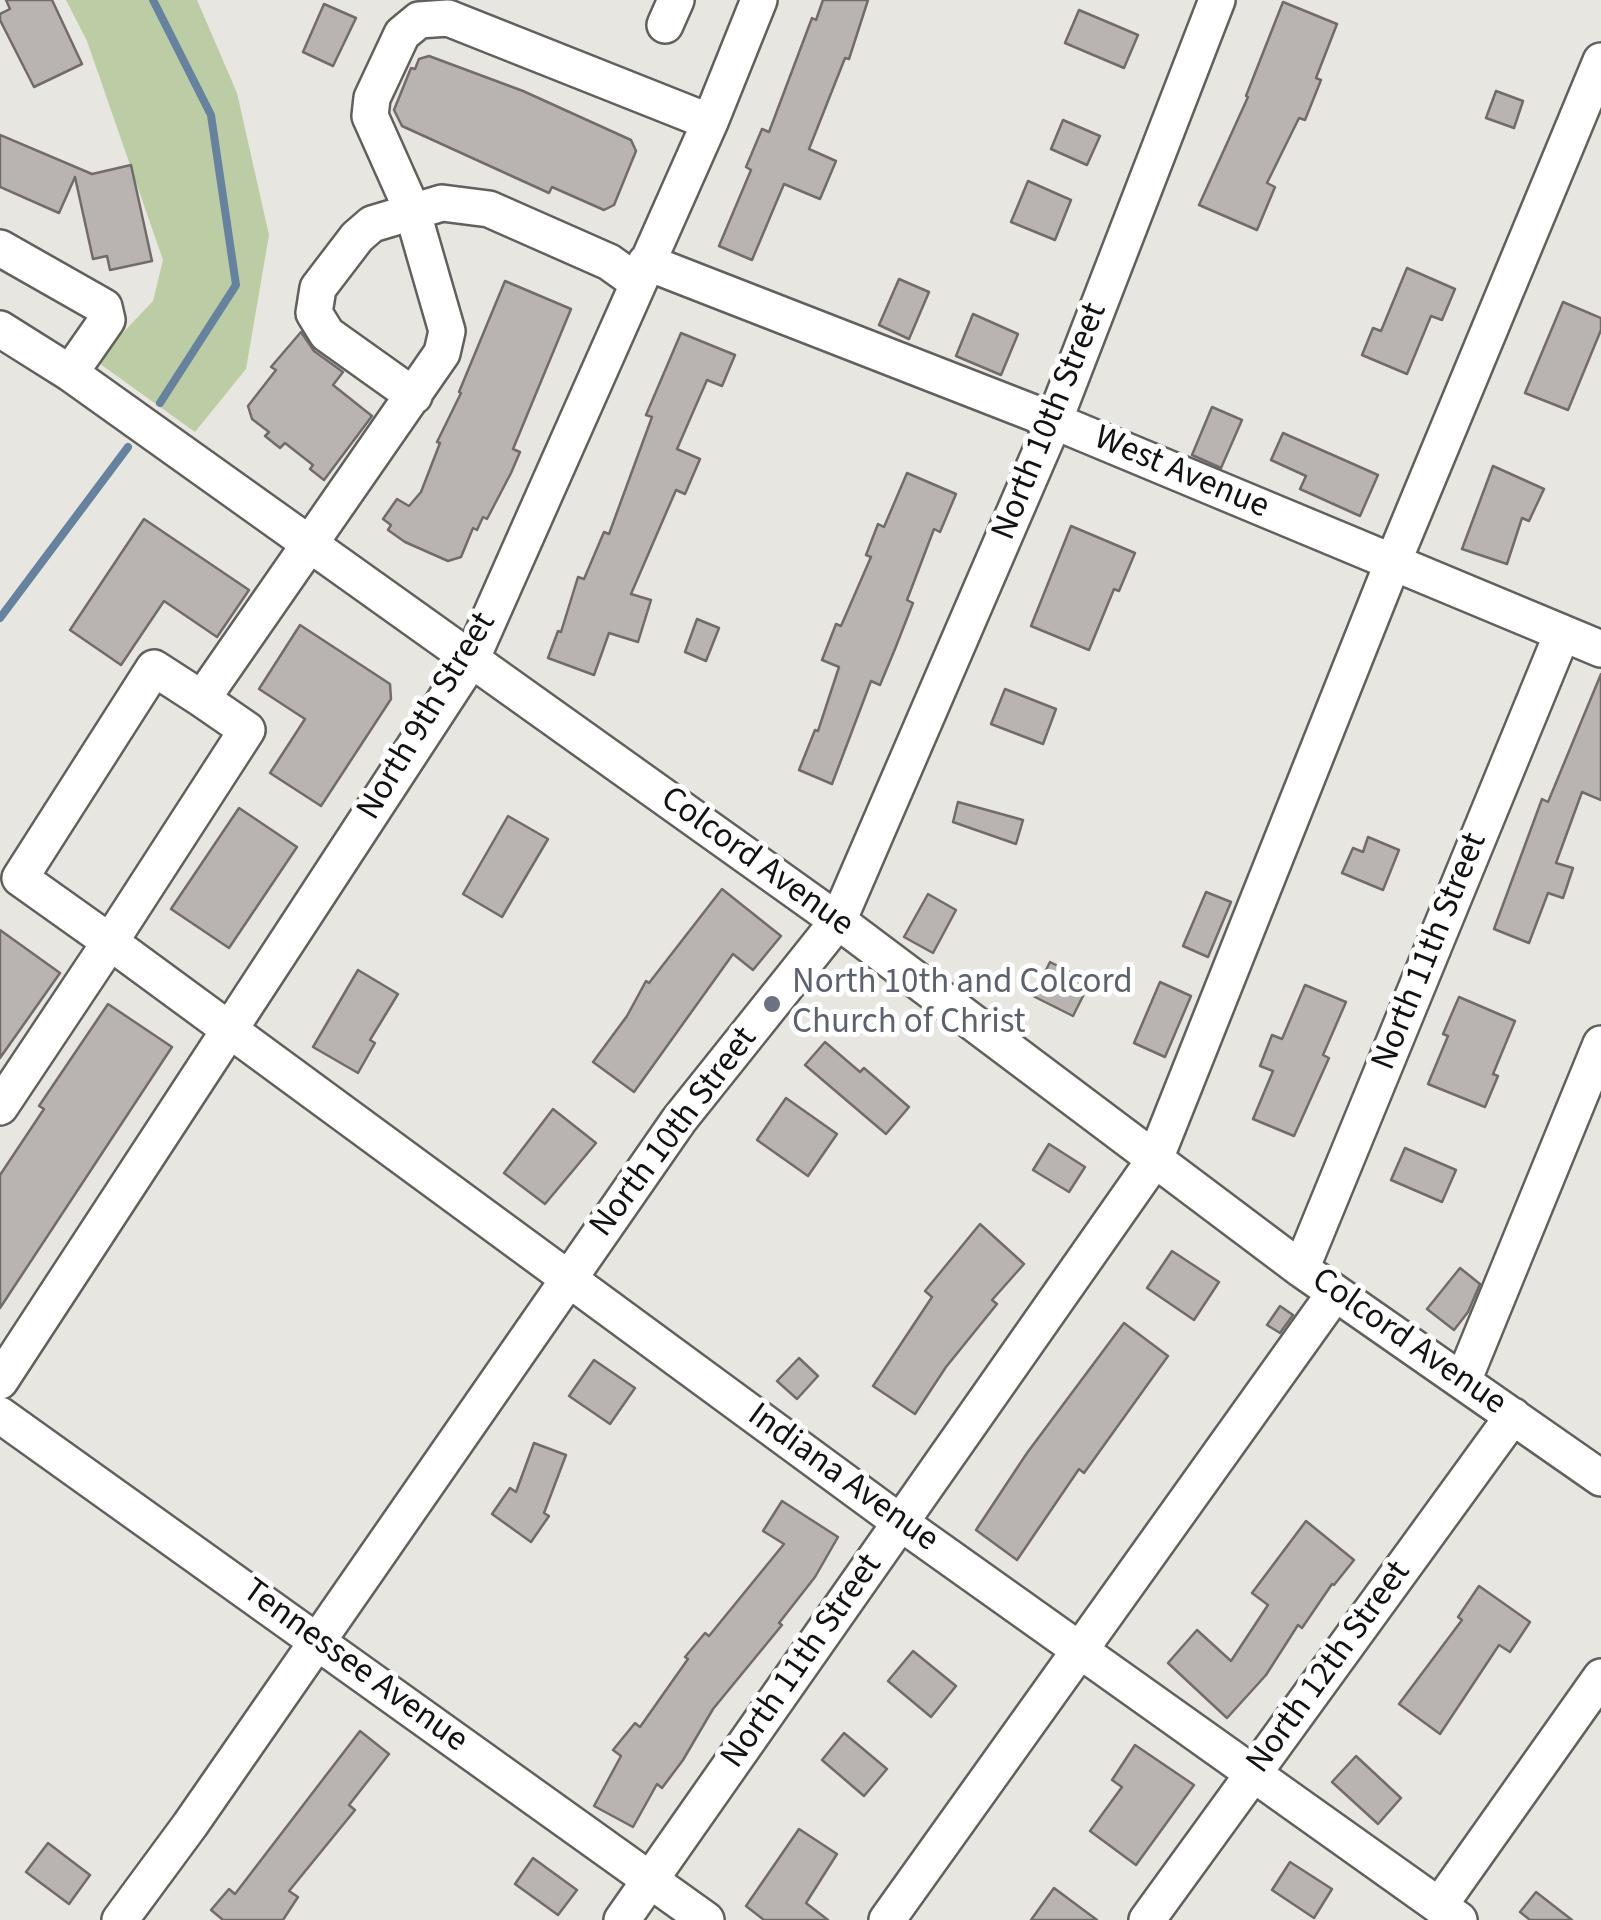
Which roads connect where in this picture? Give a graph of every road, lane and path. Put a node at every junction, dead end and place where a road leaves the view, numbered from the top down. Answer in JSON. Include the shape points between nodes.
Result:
{"nodes":[{"id":1,"x":759,"y":0,"type":"edge"},
{"id":2,"x":1218,"y":0,"type":"edge"},
{"id":3,"x":1601,"y":61,"type":"edge"},
{"id":4,"x":710,"y":122,"type":"junction"},
{"id":5,"x":412,"y":210,"type":"junction"},
{"id":6,"x":0,"y":248,"type":"edge"},
{"id":7,"x":642,"y":272,"type":"junction"},
{"id":8,"x":0,"y":329,"type":"edge"},
{"id":9,"x":70,"y":373,"type":"junction"},
{"id":10,"x":414,"y":396,"type":"junction"},
{"id":11,"x":1054,"y":421,"type":"junction"},
{"id":12,"x":310,"y":545,"type":"junction"},
{"id":13,"x":1393,"y":562,"type":"junction"},
{"id":14,"x":1562,"y":634,"type":"junction"},
{"id":15,"x":1601,"y":649,"type":"edge"},
{"id":16,"x":471,"y":660,"type":"junction"},
{"id":17,"x":202,"y":699,"type":"junction"},
{"id":18,"x":10,"y":876,"type":"edge"},
{"id":19,"x":838,"y":921,"type":"junction"},
{"id":20,"x":110,"y":942,"type":"junction"},
{"id":21,"x":230,"y":1030,"type":"junction"},
{"id":22,"x":1601,"y":1044,"type":"edge"},
{"id":23,"x":0,"y":1107,"type":"edge"},
{"id":24,"x":1155,"y":1159,"type":"junction"},
{"id":25,"x":1301,"y":1268,"type":"junction"},
{"id":26,"x":568,"y":1279,"type":"junction"},
{"id":27,"x":1336,"y":1293,"type":"junction"},
{"id":28,"x":0,"y":1379,"type":"edge"},
{"id":29,"x":1463,"y":1381,"type":"junction"},
{"id":30,"x":0,"y":1414,"type":"edge"},
{"id":31,"x":1513,"y":1416,"type":"junction"},
{"id":32,"x":1601,"y":1478,"type":"edge"},
{"id":33,"x":900,"y":1523,"type":"junction"},
{"id":34,"x":316,"y":1640,"type":"junction"},
{"id":35,"x":1079,"y":1648,"type":"junction"},
{"id":36,"x":1601,"y":1677,"type":"edge"},
{"id":37,"x":1254,"y":1772,"type":"junction"},
{"id":38,"x":651,"y":1879,"type":"junction"},
{"id":39,"x":1449,"y":1913,"type":"edge"},
{"id":40,"x":120,"y":1920,"type":"edge"},
{"id":41,"x":622,"y":1920,"type":"edge"},
{"id":42,"x":706,"y":1920,"type":"edge"},
{"id":43,"x":886,"y":1920,"type":"edge"},
{"id":44,"x":1146,"y":1920,"type":"edge"}],
"edges":[{"from":1,"to":4,"type":"street","name":"North 9th Street"},
{"from":2,"to":11,"type":"street","name":"North 10th Street"},
{"from":3,"to":13,"type":"street"},
{"from":4,"to":5,"type":"street","via":[[448,18],[419,20],[402,34],[370,116]]},
{"from":4,"to":7,"type":"street","name":"North 9th Street"},
{"from":5,"to":7,"type":"street","name":"West Avenue","via":[[442,203],[490,209]]},
{"from":5,"to":10,"type":"street","via":[[446,331],[442,353]]},
{"from":5,"to":10,"type":"street","name":"West Avenue","via":[[372,224],[357,237],[318,288],[314,313],[327,334]]},
{"from":6,"to":9,"type":"street","via":[[104,307],[106,320]]},
{"from":7,"to":11,"type":"street","name":"West Avenue"},
{"from":7,"to":16,"type":"street","name":"North 9th Street"},
{"from":8,"to":9,"type":"street","name":"Colcord Avenue"},
{"from":9,"to":12,"type":"street","name":"Colcord Avenue"},
{"from":10,"to":12,"type":"street"},
{"from":11,"to":13,"type":"street","name":"West Avenue"},
{"from":11,"to":19,"type":"street","name":"North 10th Street"},
{"from":12,"to":16,"type":"street","name":"Colcord Avenue"},
{"from":12,"to":17,"type":"street"},
{"from":13,"to":14,"type":"street","name":"West Avenue"},
{"from":13,"to":24,"type":"street","name":"North 11th Street"},
{"from":14,"to":15,"type":"street","name":"West Avenue"},
{"from":14,"to":25,"type":"street","name":"North 11th Street"},
{"from":16,"to":19,"type":"street","name":"Colcord Avenue"},
{"from":16,"to":21,"type":"street","name":"North 9th Street"},
{"from":17,"to":18,"type":"street","via":[[154,668]]},
{"from":17,"to":20,"type":"street","via":[[247,730]]},
{"from":18,"to":20,"type":"street","name":"Indiana Avenue"},
{"from":19,"to":24,"type":"street","name":"Colcord Avenue"},
{"from":19,"to":26,"type":"street","name":"North 10th Street","via":[[680,1120]]},
{"from":20,"to":21,"type":"street","name":"Indiana Avenue"},
{"from":20,"to":23,"type":"street"},
{"from":21,"to":26,"type":"street","name":"Indiana Avenue"},
{"from":21,"to":28,"type":"street","name":"North 9th Street"},
{"from":22,"to":29,"type":"street"},
{"from":24,"to":25,"type":"street","name":"Colcord Avenue"},
{"from":24,"to":33,"type":"street","name":"North 11th Street"},
{"from":25,"to":27,"type":"street","name":"Colcord Avenue"},
{"from":26,"to":33,"type":"street","name":"Indiana Avenue"},
{"from":26,"to":34,"type":"street","name":"North 10th Street"},
{"from":27,"to":29,"type":"street","name":"Colcord Avenue"},
{"from":27,"to":35,"type":"street"},
{"from":29,"to":31,"type":"street","name":"Colcord Avenue"},
{"from":30,"to":34,"type":"street","name":"Tennessee Avenue"},
{"from":31,"to":32,"type":"street","name":"Colcord Avenue"},
{"from":31,"to":37,"type":"street","name":"North 12th Street"},
{"from":33,"to":35,"type":"street","name":"Indiana Avenue"},
{"from":33,"to":38,"type":"street","name":"North 11th Street"},
{"from":34,"to":38,"type":"street","name":"Tennessee Avenue"},
{"from":34,"to":40,"type":"street","name":"North 10th Street"},
{"from":35,"to":37,"type":"street","name":"Indiana Avenue"},
{"from":35,"to":43,"type":"street"},
{"from":36,"to":39,"type":"street"},
{"from":37,"to":39,"type":"street","name":"Indiana Avenue"},
{"from":37,"to":44,"type":"street","name":"North 12th Street"},
{"from":38,"to":41,"type":"street","name":"North 11th Street"},
{"from":38,"to":42,"type":"street","name":"Tennessee Avenue"}]}
